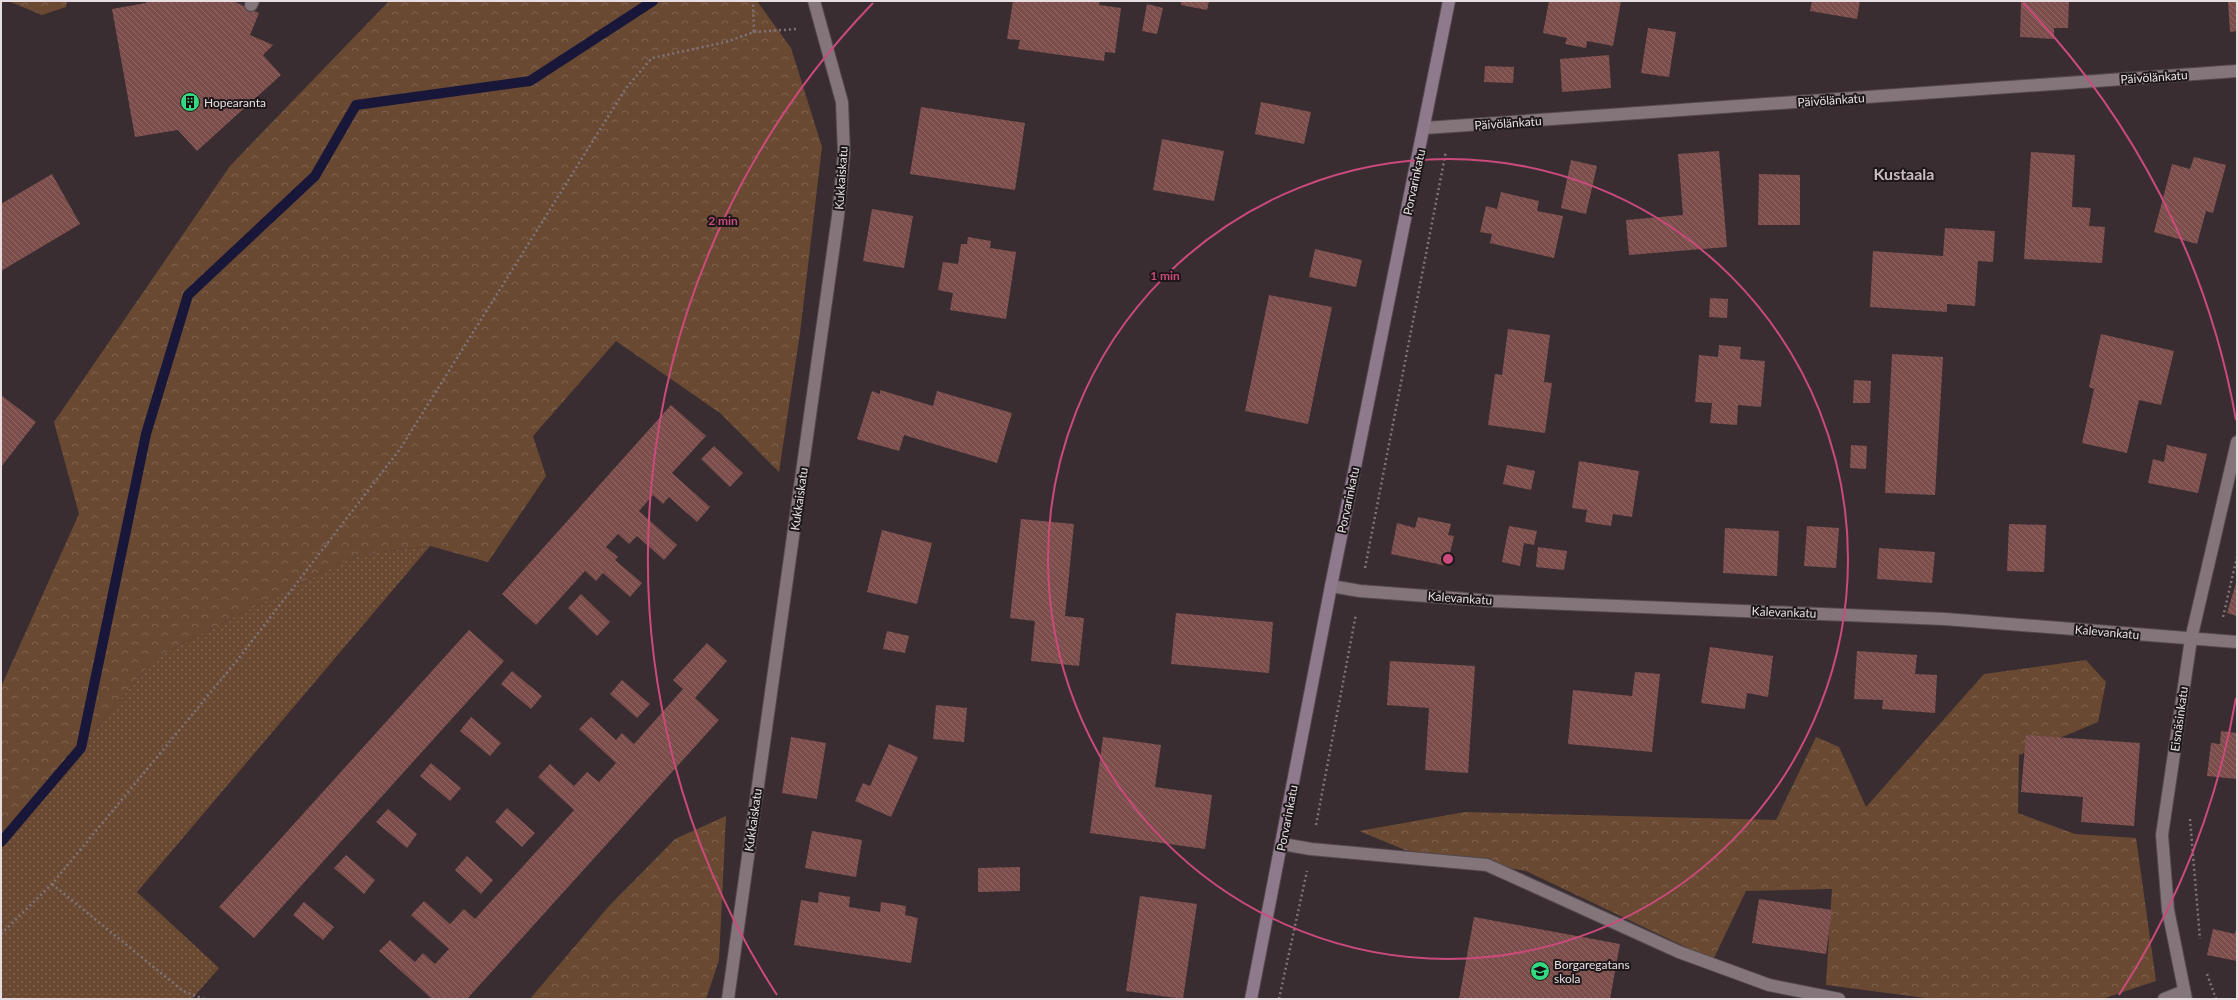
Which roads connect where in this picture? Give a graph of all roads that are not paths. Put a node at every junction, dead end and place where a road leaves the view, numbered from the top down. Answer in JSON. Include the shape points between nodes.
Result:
{"nodes":[{"id":1,"x":814,"y":1,"type":"edge"},
{"id":2,"x":1450,"y":1,"type":"edge"},
{"id":3,"x":2237,"y":71,"type":"edge"},
{"id":4,"x":1425,"y":128,"type":"junction"},
{"id":5,"x":2237,"y":442,"type":"edge"},
{"id":6,"x":1331,"y":586,"type":"junction"},
{"id":7,"x":2191,"y":639,"type":"junction"},
{"id":8,"x":2237,"y":642,"type":"edge"},
{"id":9,"x":1282,"y":844,"type":"junction"},
{"id":10,"x":2185,"y":995,"type":"edge"},
{"id":11,"x":728,"y":999,"type":"edge"},
{"id":12,"x":1252,"y":999,"type":"edge"},
{"id":13,"x":1839,"y":999,"type":"edge"},
{"id":14,"x":2164,"y":999,"type":"edge"}],
"edges":[{"from":1,"to":11,"type":"street","name":"Kukkaiskatu","via":[[842,102],[844,153],[838,216]]},
{"from":2,"to":4,"type":"street","name":"Porvarinkatu"},
{"from":3,"to":4,"type":"street","name":"Päivölänkatu"},
{"from":4,"to":6,"type":"street","name":"Porvarinkatu"},
{"from":5,"to":7,"type":"street","name":"Eisnäsinkatu"},
{"from":6,"to":7,"type":"street","name":"Kalevankatu","via":[[1360,591],[1493,601],[1945,619]]},
{"from":6,"to":9,"type":"street","name":"Porvarinkatu"},
{"from":7,"to":8,"type":"street","name":"Kalevankatu"},
{"from":7,"to":10,"type":"street","name":"Eisnäsinkatu","via":[[2162,835],[2168,910]]},
{"from":9,"to":12,"type":"street","name":"Porvarinkatu"},
{"from":9,"to":13,"type":"street","via":[[1487,865],[1679,952],[1769,986]]},
{"from":10,"to":14,"type":"street"}]}
